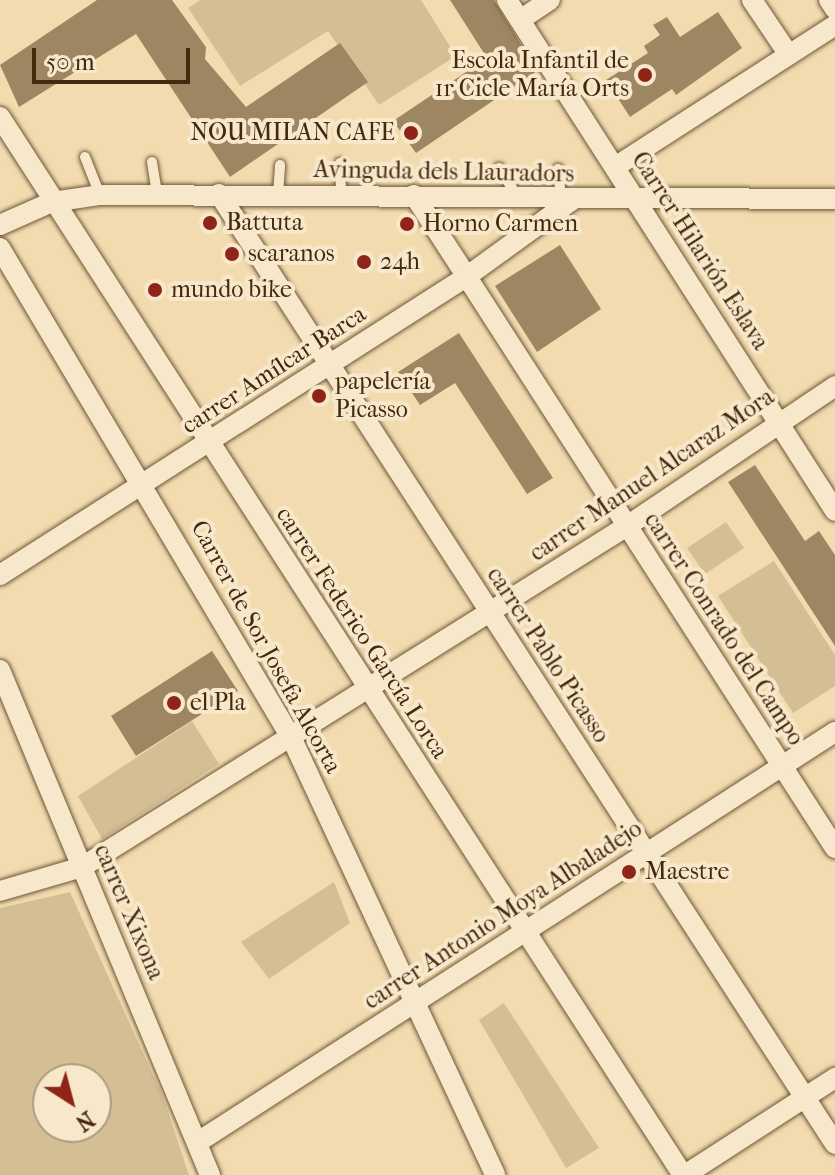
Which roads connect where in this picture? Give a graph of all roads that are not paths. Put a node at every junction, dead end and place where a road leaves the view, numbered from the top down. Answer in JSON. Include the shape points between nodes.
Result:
{"nodes":[{"id":1,"x":507,"y":0,"type":"edge"},
{"id":2,"x":550,"y":0,"type":"edge"},
{"id":3,"x":752,"y":0,"type":"edge"},
{"id":4,"x":829,"y":0,"type":"edge"},
{"id":5,"x":835,"y":9,"type":"edge"},
{"id":6,"x":520,"y":20,"type":"junction"},
{"id":7,"x":835,"y":25,"type":"edge"},
{"id":8,"x":789,"y":55,"type":"junction"},
{"id":9,"x":0,"y":117,"type":"edge"},
{"id":10,"x":85,"y":157,"type":"dead end"},
{"id":11,"x":152,"y":162,"type":"dead end"},
{"id":12,"x":340,"y":163,"type":"dead end"},
{"id":13,"x":280,"y":165,"type":"dead end"},
{"id":14,"x":615,"y":167,"type":"junction"},
{"id":15,"x":499,"y":168,"type":"dead end"},
{"id":16,"x":558,"y":169,"type":"dead end"},
{"id":17,"x":157,"y":193,"type":"junction"},
{"id":18,"x":219,"y":194,"type":"junction"},
{"id":19,"x":100,"y":195,"type":"junction"},
{"id":20,"x":278,"y":195,"type":"junction"},
{"id":21,"x":414,"y":195,"type":"junction"},
{"id":22,"x":341,"y":196,"type":"junction"},
{"id":23,"x":635,"y":197,"type":"junction"},
{"id":24,"x":520,"y":199,"type":"junction"},
{"id":25,"x":835,"y":199,"type":"edge"},
{"id":26,"x":566,"y":201,"type":"junction"},
{"id":27,"x":52,"y":202,"type":"junction"},
{"id":28,"x":0,"y":225,"type":"edge"},
{"id":29,"x":0,"y":248,"type":"edge"},
{"id":30,"x":466,"y":277,"type":"junction"},
{"id":31,"x":329,"y":365,"type":"junction"},
{"id":32,"x":835,"y":386,"type":"edge"},
{"id":33,"x":779,"y":422,"type":"junction"},
{"id":34,"x":208,"y":443,"type":"junction"},
{"id":35,"x":144,"y":484,"type":"junction"},
{"id":36,"x":835,"y":511,"type":"edge"},
{"id":37,"x":627,"y":526,"type":"junction"},
{"id":38,"x":0,"y":575,"type":"edge"},
{"id":39,"x":490,"y":613,"type":"junction"},
{"id":40,"x":0,"y":670,"type":"edge"},
{"id":41,"x":368,"y":690,"type":"junction"},
{"id":42,"x":835,"y":732,"type":"edge"},
{"id":43,"x":292,"y":739,"type":"junction"},
{"id":44,"x":782,"y":766,"type":"junction"},
{"id":45,"x":835,"y":848,"type":"edge"},
{"id":46,"x":646,"y":853,"type":"junction"},
{"id":47,"x":82,"y":867,"type":"junction"},
{"id":48,"x":0,"y":891,"type":"edge"},
{"id":49,"x":524,"y":931,"type":"junction"},
{"id":50,"x":414,"y":1002,"type":"junction"},
{"id":51,"x":835,"y":1078,"type":"edge"},
{"id":52,"x":805,"y":1097,"type":"junction"},
{"id":53,"x":198,"y":1142,"type":"junction"},
{"id":54,"x":835,"y":1144,"type":"edge"},
{"id":55,"x":210,"y":1175,"type":"edge"},
{"id":56,"x":495,"y":1175,"type":"edge"},
{"id":57,"x":684,"y":1175,"type":"edge"}],
"edges":[{"from":1,"to":6,"type":"street","name":"Carrer Hilarión Eslava"},
{"from":2,"to":6,"type":"street"},
{"from":3,"to":8,"type":"street"},
{"from":4,"to":5,"type":"street"},
{"from":6,"to":14,"type":"street","name":"Carrer Hilarión Eslava"},
{"from":7,"to":8,"type":"street"},
{"from":8,"to":14,"type":"street"},
{"from":9,"to":27,"type":"street","name":"carrer Federico García Lorca"},
{"from":10,"to":19,"type":"lane"},
{"from":11,"to":17,"type":"lane"},
{"from":12,"to":22,"type":"lane"},
{"from":13,"to":20,"type":"lane"},
{"from":14,"to":23,"type":"street","name":"Carrer Hilarión Eslava"},
{"from":15,"to":24,"type":"lane"},
{"from":16,"to":26,"type":"lane"},
{"from":17,"to":18,"type":"street","name":"Avinguda dels Llauradors"},
{"from":17,"to":19,"type":"street","name":"Avinguda dels Llauradors"},
{"from":18,"to":20,"type":"street","name":"Avinguda dels Llauradors"},
{"from":18,"to":31,"type":"street","name":"carrer Pablo Picasso"},
{"from":19,"to":27,"type":"street","name":"Avinguda dels Llauradors"},
{"from":20,"to":22,"type":"street","name":"Avinguda dels Llauradors"},
{"from":21,"to":22,"type":"street","name":"Avinguda dels Llauradors"},
{"from":21,"to":24,"type":"street","name":"Avinguda dels Llauradors"},
{"from":21,"to":30,"type":"street","name":"carrer Conrado del Campo"},
{"from":23,"to":25,"type":"street","name":"Avinguda dels Llauradors"},
{"from":23,"to":26,"type":"street","name":"Avinguda dels Llauradors"},
{"from":23,"to":33,"type":"street","name":"Carrer Hilarión Eslava"},
{"from":24,"to":26,"type":"street","name":"Avinguda dels Llauradors"},
{"from":26,"to":30,"type":"street","name":"carrer Amílcar Barca"},
{"from":27,"to":28,"type":"street","name":"Avinguda dels Llauradors"},
{"from":27,"to":34,"type":"street","name":"carrer Federico García Lorca"},
{"from":29,"to":35,"type":"street","name":"Carrer de Sor Josefa Alcorta"},
{"from":30,"to":31,"type":"street","name":"carrer Amílcar Barca"},
{"from":30,"to":37,"type":"street","name":"carrer Conrado del Campo"},
{"from":31,"to":34,"type":"street","name":"carrer Amílcar Barca"},
{"from":31,"to":39,"type":"street","name":"carrer Pablo Picasso"},
{"from":32,"to":33,"type":"street","name":"carrer Manuel Alcaraz Mora"},
{"from":33,"to":36,"type":"street","name":"Carrer Hilarión Eslava"},
{"from":33,"to":37,"type":"street","name":"carrer Manuel Alcaraz Mora"},
{"from":34,"to":35,"type":"street","name":"carrer Amílcar Barca"},
{"from":34,"to":41,"type":"street","name":"carrer Federico García Lorca"},
{"from":35,"to":38,"type":"street","name":"carrer Amílcar Barca"},
{"from":35,"to":43,"type":"street","name":"Carrer de Sor Josefa Alcorta"},
{"from":37,"to":39,"type":"street","name":"carrer Manuel Alcaraz Mora"},
{"from":37,"to":44,"type":"street","name":"carrer Conrado del Campo"},
{"from":39,"to":41,"type":"street","name":"carrer Manuel Alcaraz Mora"},
{"from":39,"to":46,"type":"street","name":"carrer Pablo Picasso"},
{"from":40,"to":47,"type":"street","name":"carrer Xixona"},
{"from":41,"to":43,"type":"street","name":"carrer Manuel Alcaraz Mora"},
{"from":41,"to":49,"type":"street","name":"carrer Federico García Lorca"},
{"from":42,"to":44,"type":"street","name":"carrer Antonio Moya Albaladejo"},
{"from":43,"to":47,"type":"street","name":"carrer Manuel Alcaraz Mora"},
{"from":43,"to":50,"type":"street","name":"Carrer de Sor Josefa Alcorta"},
{"from":44,"to":45,"type":"street","name":"carrer Conrado del Campo"},
{"from":44,"to":46,"type":"street","name":"carrer Antonio Moya Albaladejo"},
{"from":46,"to":49,"type":"street","name":"carrer Antonio Moya Albaladejo"},
{"from":46,"to":52,"type":"street","name":"carrer Pablo Picasso"},
{"from":47,"to":48,"type":"street","name":"carrer Manuel Alcaraz Mora"},
{"from":47,"to":53,"type":"street","name":"carrer Xixona"},
{"from":49,"to":50,"type":"street","name":"carrer Antonio Moya Albaladejo"},
{"from":49,"to":57,"type":"street","name":"carrer Federico García Lorca"},
{"from":50,"to":53,"type":"street","name":"carrer Antonio Moya Albaladejo"},
{"from":50,"to":56,"type":"street","name":"Carrer de Sor Josefa Alcorta"},
{"from":51,"to":52,"type":"street"},
{"from":52,"to":54,"type":"street","name":"carrer Pablo Picasso"},
{"from":52,"to":57,"type":"street"},
{"from":53,"to":55,"type":"street","name":"carrer Xixona"}]}
